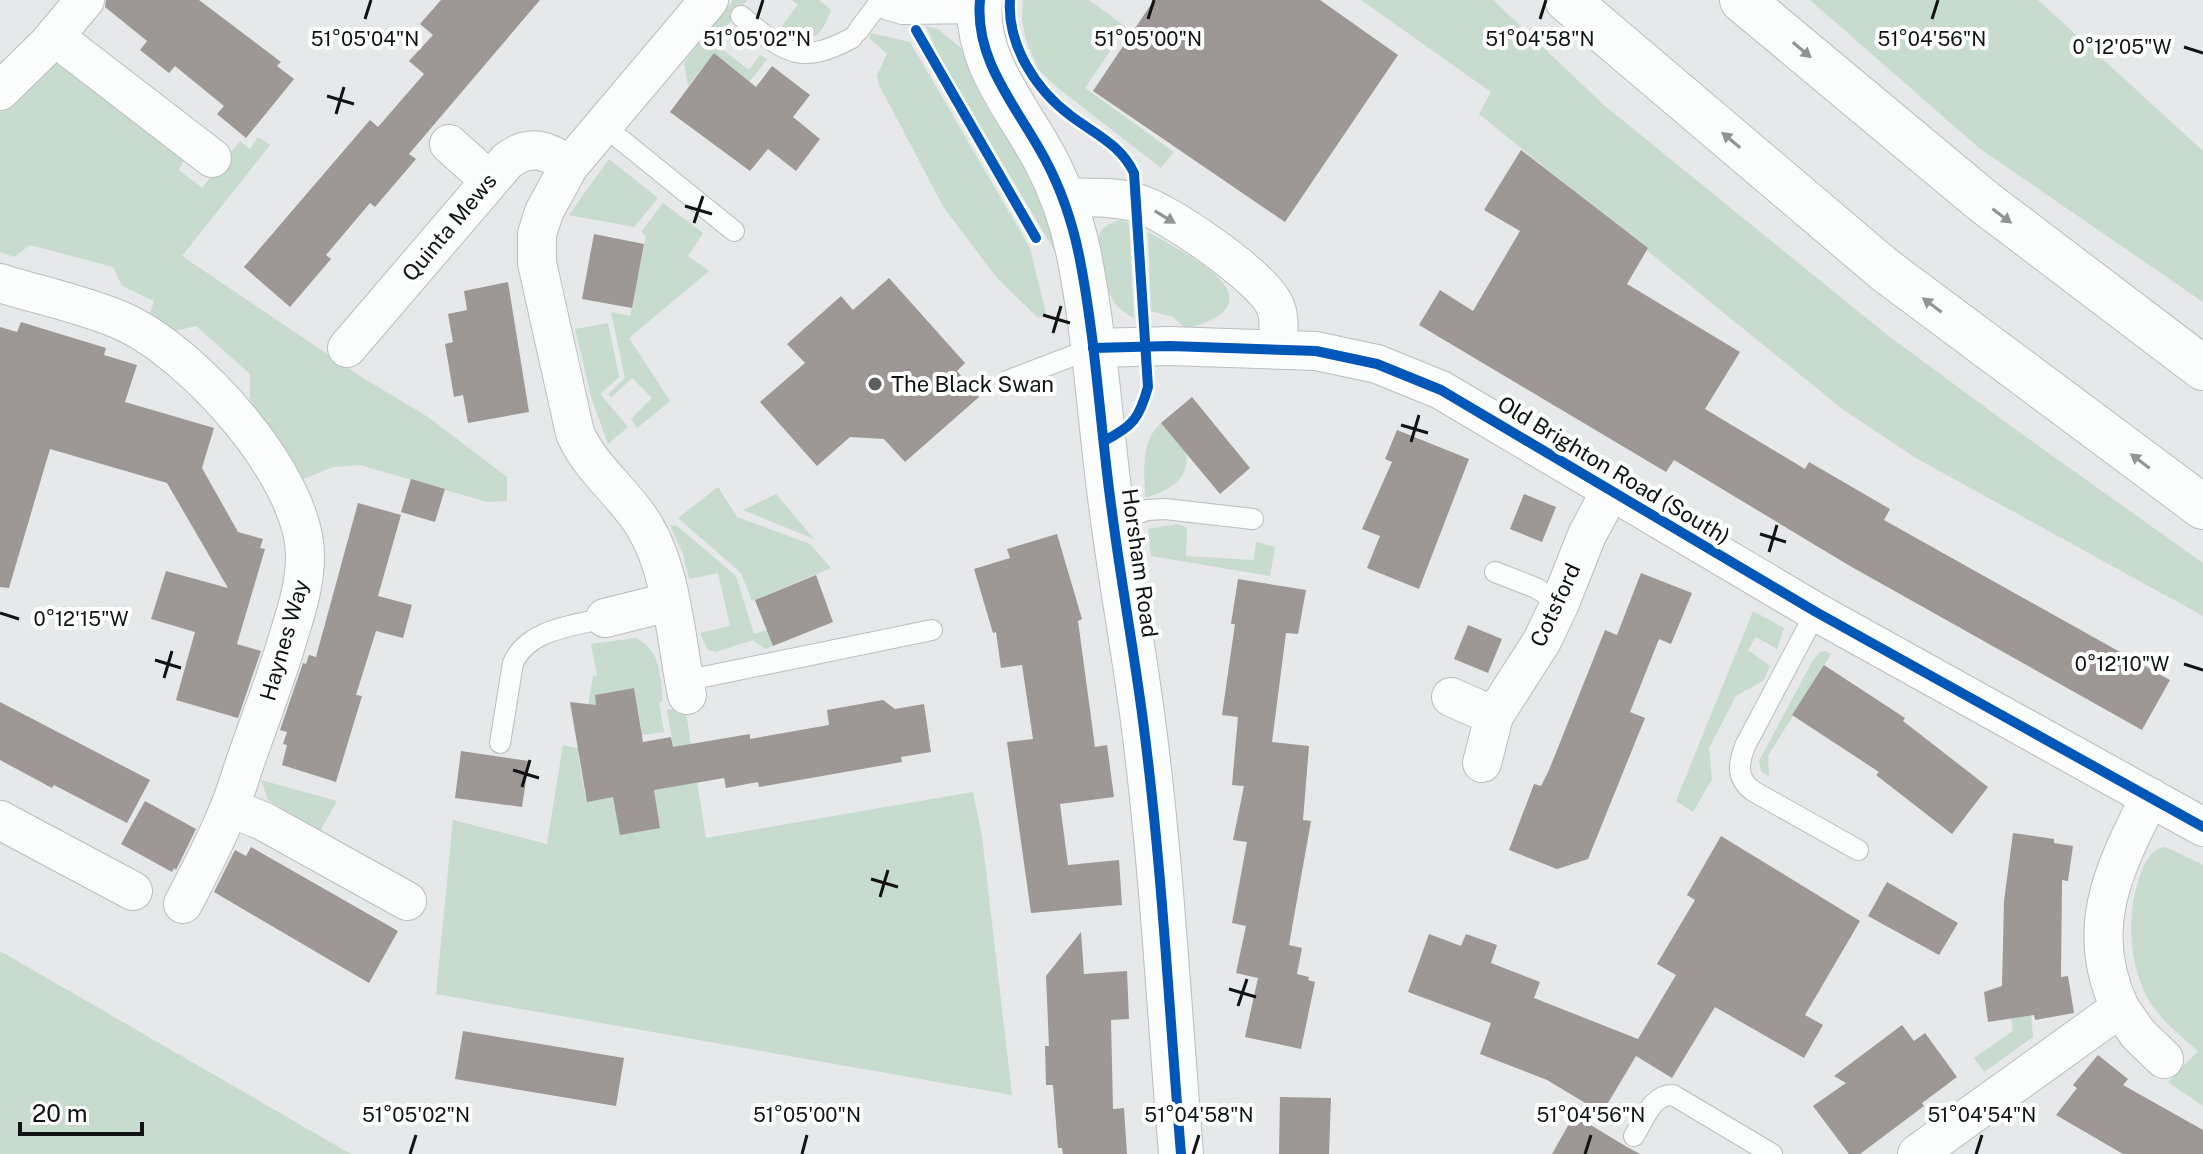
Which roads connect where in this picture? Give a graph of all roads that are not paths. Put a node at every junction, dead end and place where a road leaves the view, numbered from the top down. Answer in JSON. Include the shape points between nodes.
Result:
{"nodes":[{"id":1,"x":85,"y":0,"type":"edge"},
{"id":2,"x":884,"y":0,"type":"edge"},
{"id":3,"x":1567,"y":0,"type":"edge"},
{"id":4,"x":1742,"y":0,"type":"edge"},
{"id":5,"x":979,"y":2,"type":"edge"},
{"id":6,"x":725,"y":8,"type":"edge"},
{"id":7,"x":55,"y":37,"type":"junction"},
{"id":8,"x":5,"y":76,"type":"edge"},
{"id":9,"x":604,"y":126,"type":"junction"},
{"id":10,"x":449,"y":144,"type":"dead end"},
{"id":11,"x":212,"y":158,"type":"dead end"},
{"id":12,"x":569,"y":166,"type":"junction"},
{"id":13,"x":489,"y":180,"type":"junction"},
{"id":14,"x":1063,"y":197,"type":"junction"},
{"id":15,"x":734,"y":231,"type":"dead end"},
{"id":16,"x":0,"y":283,"type":"edge"},
{"id":17,"x":347,"y":348,"type":"dead end"},
{"id":18,"x":1093,"y":348,"type":"junction"},
{"id":19,"x":1277,"y":349,"type":"junction"},
{"id":20,"x":2203,"y":368,"type":"edge"},
{"id":21,"x":1007,"y":381,"type":"dead end"},
{"id":22,"x":1613,"y":493,"type":"junction"},
{"id":23,"x":2203,"y":507,"type":"edge"},
{"id":24,"x":1253,"y":519,"type":"dead end"},
{"id":25,"x":1114,"y":523,"type":"junction"},
{"id":26,"x":1495,"y":572,"type":"dead end"},
{"id":27,"x":669,"y":602,"type":"junction"},
{"id":28,"x":1560,"y":603,"type":"junction"},
{"id":29,"x":1816,"y":612,"type":"junction"},
{"id":30,"x":605,"y":618,"type":"joint"},
{"id":31,"x":932,"y":630,"type":"dead end"},
{"id":32,"x":686,"y":688,"type":"joint"},
{"id":33,"x":1451,"y":697,"type":"dead end"},
{"id":34,"x":1494,"y":716,"type":"junction"},
{"id":35,"x":500,"y":743,"type":"dead end"},
{"id":36,"x":1482,"y":763,"type":"dead end"},
{"id":37,"x":2150,"y":797,"type":"junction"},
{"id":38,"x":230,"y":808,"type":"junction"},
{"id":39,"x":0,"y":820,"type":"edge"},
{"id":40,"x":2203,"y":827,"type":"edge"},
{"id":41,"x":1858,"y":850,"type":"dead end"},
{"id":42,"x":133,"y":891,"type":"dead end"},
{"id":43,"x":407,"y":901,"type":"dead end"},
{"id":44,"x":183,"y":904,"type":"dead end"},
{"id":45,"x":2120,"y":1008,"type":"junction"},
{"id":46,"x":2164,"y":1059,"type":"dead end"},
{"id":47,"x":1634,"y":1136,"type":"dead end"},
{"id":48,"x":1963,"y":1141,"type":"edge"},
{"id":49,"x":1181,"y":1154,"type":"edge"},
{"id":50,"x":1772,"y":1154,"type":"edge"},
{"id":51,"x":1917,"y":1154,"type":"edge"}],
"edges":[{"from":1,"to":7,"type":"street"},
{"from":2,"to":5,"type":"street","via":[[903,5]]},
{"from":2,"to":6,"type":"lane","via":[[855,34],[821,52],[780,47]]},
{"from":23,"to":3,"type":"main road","one_way":true,"via":[[1885,270]]},
{"from":4,"to":20,"type":"main road","one_way":true,"via":[[1983,201]]},
{"from":5,"to":14,"type":"main road","name":"Horsham Road","via":[[991,68]]},
{"from":6,"to":9,"type":"street"},
{"from":7,"to":8,"type":"street"},
{"from":7,"to":11,"type":"street"},
{"from":9,"to":12,"type":"street"},
{"from":9,"to":15,"type":"lane"},
{"from":10,"to":13,"type":"street"},
{"from":12,"to":13,"type":"street","name":"Quinta Mews","via":[[552,154],[526,150]]},
{"from":12,"to":27,"type":"street","via":[[537,234],[540,287],[553,344],[575,433],[596,468],[643,523],[659,558]]},
{"from":13,"to":17,"type":"street","name":"Quinta Mews"},
{"from":14,"to":18,"type":"main road","name":"Horsham Road"},
{"from":14,"to":19,"type":"street","one_way":true,"via":[[1138,203],[1245,269],[1274,303]]},
{"from":16,"to":38,"type":"street","name":"Haynes Way","via":[[121,320],[159,342],[229,406],[292,502],[306,554],[303,583]]},
{"from":18,"to":19,"type":"street","name":"Old Brighton Road (South)"},
{"from":18,"to":21,"type":"lane"},
{"from":18,"to":25,"type":"main road","name":"Horsham Road"},
{"from":19,"to":22,"type":"street","name":"Old Brighton Road (South)","via":[[1335,354],[1413,377]]},
{"from":22,"to":28,"type":"street","name":"Cotsford","via":[[1587,535]]},
{"from":22,"to":29,"type":"street","name":"Old Brighton Road (South)"},
{"from":24,"to":25,"type":"lane","via":[[1165,509]]},
{"from":25,"to":49,"type":"main road","name":"Horsham Road","via":[[1154,817]]},
{"from":26,"to":28,"type":"lane"},
{"from":27,"to":30,"type":"street"},
{"from":27,"to":32,"type":"street"},
{"from":28,"to":34,"type":"street","name":"Cotsford"},
{"from":29,"to":37,"type":"street","name":"Old Brighton Road (South)"},
{"from":29,"to":41,"type":"lane","via":[[1745,746],[1740,775],[1753,791]]},
{"from":30,"to":35,"type":"lane","via":[[542,635],[519,650]]},
{"from":31,"to":32,"type":"lane"},
{"from":33,"to":34,"type":"street"},
{"from":34,"to":36,"type":"street","name":"Cotsford"},
{"from":37,"to":40,"type":"street","name":"Old Brighton Road (South)"},
{"from":37,"to":45,"type":"street","via":[[2114,872],[2103,918],[2107,973]]},
{"from":38,"to":43,"type":"street"},
{"from":38,"to":44,"type":"street","name":"Haynes Way"},
{"from":39,"to":42,"type":"street"},
{"from":45,"to":46,"type":"street"},
{"from":45,"to":48,"type":"street"},
{"from":47,"to":50,"type":"lane","via":[[1656,1100],[1673,1095]]},
{"from":48,"to":51,"type":"street"}]}
